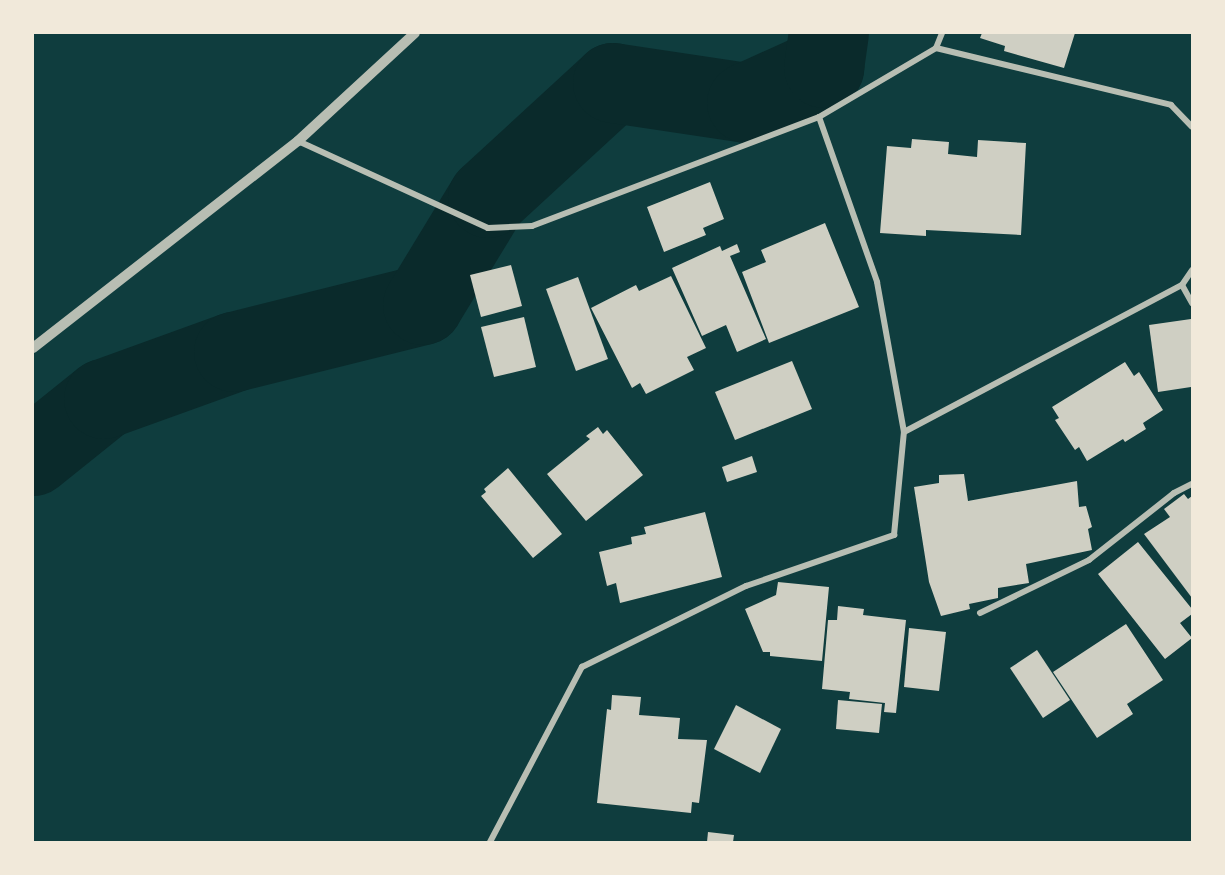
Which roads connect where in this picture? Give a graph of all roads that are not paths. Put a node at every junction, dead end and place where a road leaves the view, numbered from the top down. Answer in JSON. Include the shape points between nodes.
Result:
{"nodes":[{"id":1,"x":415,"y":33,"type":"edge"},
{"id":2,"x":942,"y":33,"type":"edge"},
{"id":3,"x":936,"y":48,"type":"junction"},
{"id":4,"x":819,"y":117,"type":"junction"},
{"id":5,"x":1192,"y":127,"type":"edge"},
{"id":6,"x":298,"y":141,"type":"junction"},
{"id":7,"x":1192,"y":270,"type":"edge"},
{"id":8,"x":1182,"y":285,"type":"junction"},
{"id":9,"x":1192,"y":303,"type":"edge"},
{"id":10,"x":33,"y":348,"type":"edge"},
{"id":11,"x":904,"y":432,"type":"junction"},
{"id":12,"x":1192,"y":484,"type":"edge"},
{"id":13,"x":980,"y":613,"type":"dead end"},
{"id":14,"x":490,"y":842,"type":"edge"}],
"edges":[{"from":1,"to":6,"type":"street"},
{"from":2,"to":3,"type":"street"},
{"from":3,"to":4,"type":"street"},
{"from":3,"to":5,"type":"street","via":[[1171,105]]},
{"from":4,"to":6,"type":"street","via":[[532,226],[488,228]]},
{"from":4,"to":11,"type":"street","via":[[877,282]]},
{"from":6,"to":10,"type":"street"},
{"from":7,"to":8,"type":"street"},
{"from":8,"to":9,"type":"street"},
{"from":8,"to":11,"type":"street"},
{"from":11,"to":14,"type":"street","via":[[894,535],[746,586],[582,667]]},
{"from":12,"to":13,"type":"street","via":[[1174,493],[1089,560]]}]}
